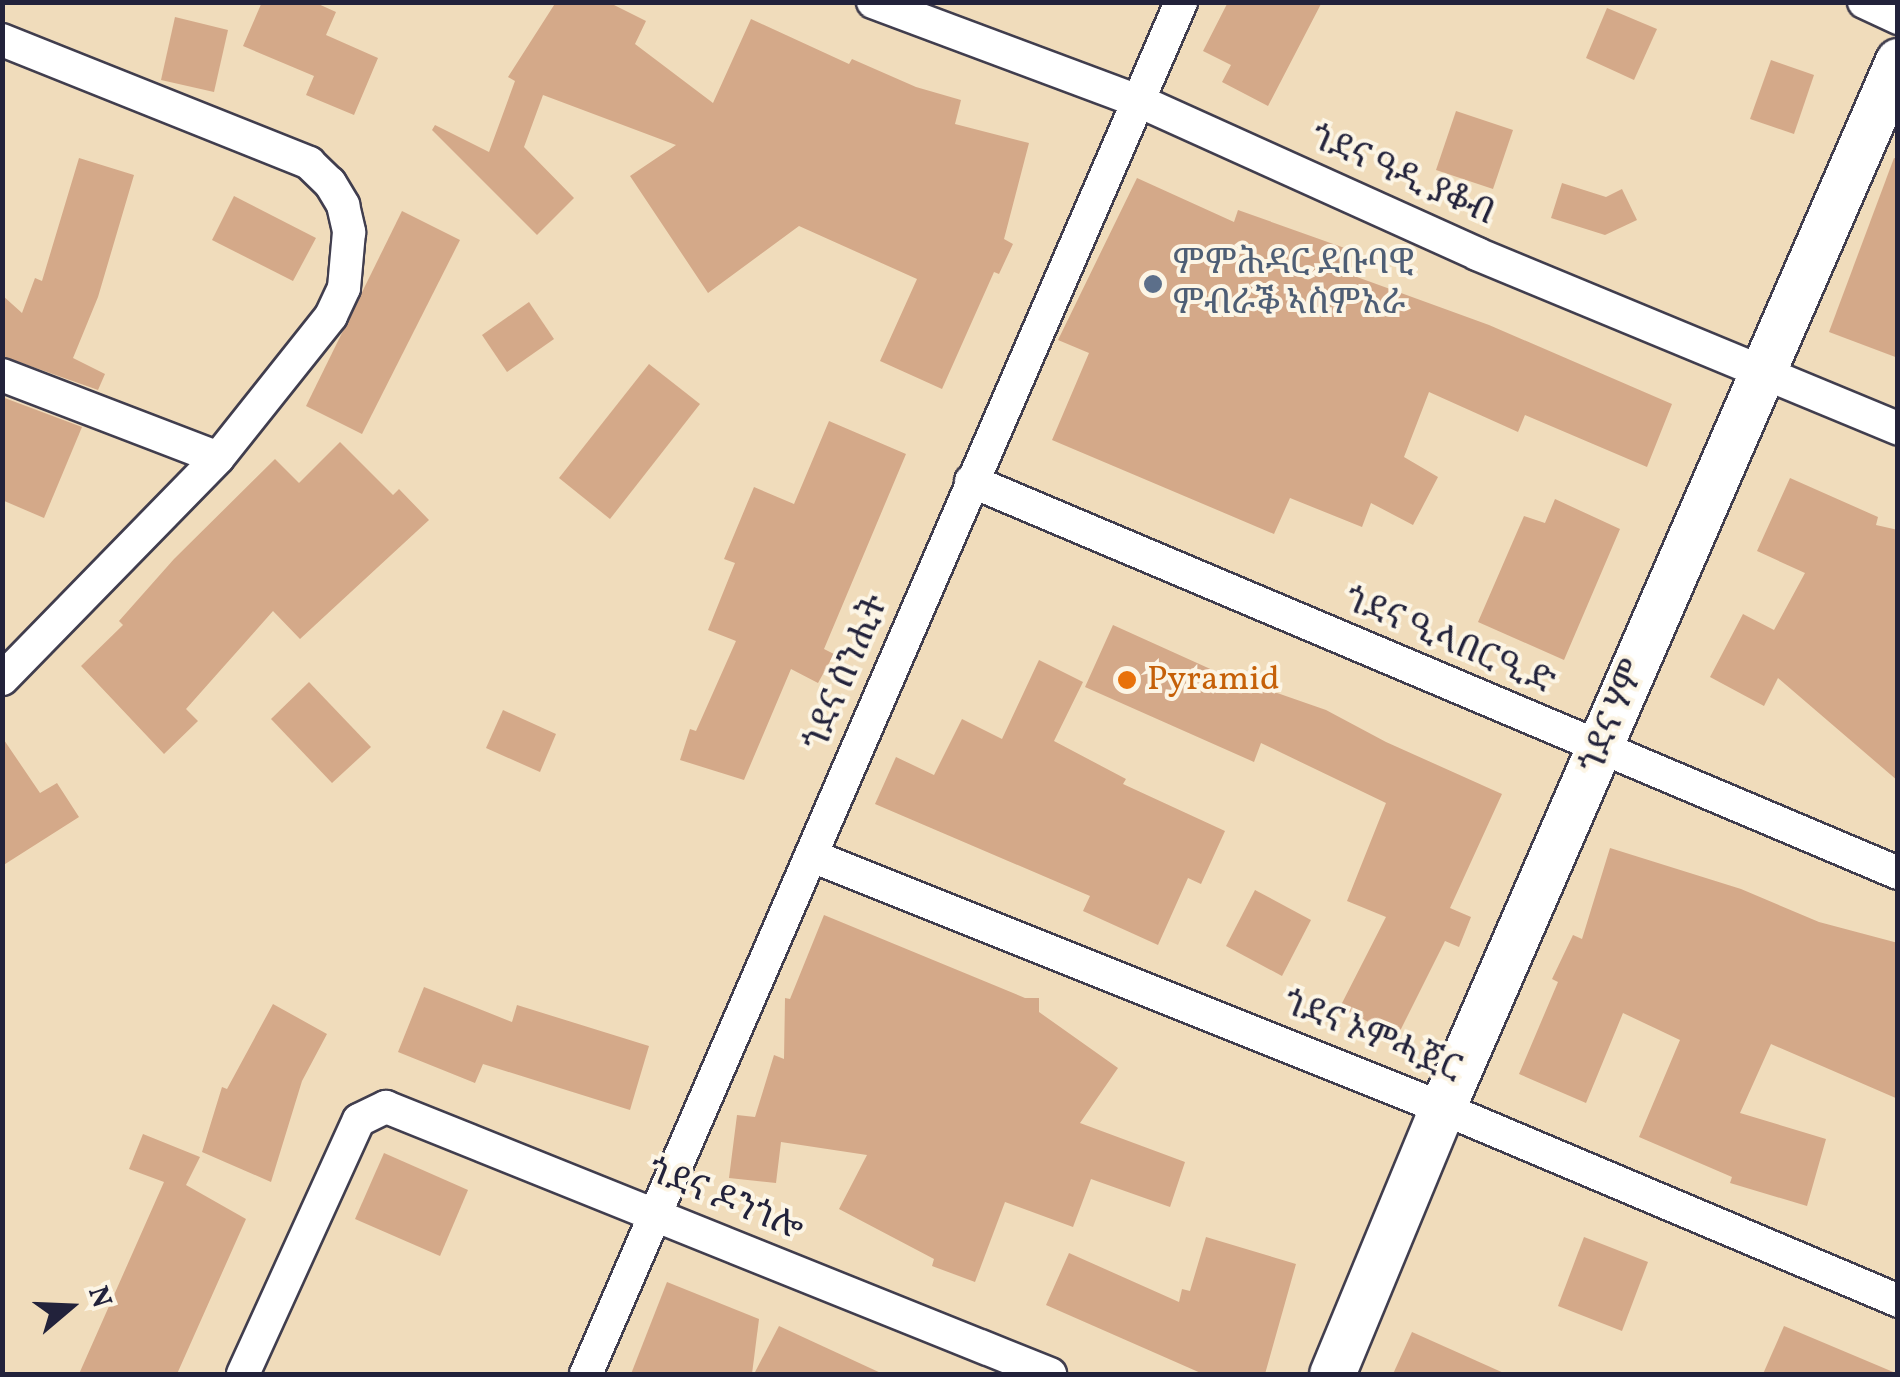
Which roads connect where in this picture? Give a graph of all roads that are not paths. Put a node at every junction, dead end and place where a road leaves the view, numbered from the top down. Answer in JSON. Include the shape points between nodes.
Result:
{"nodes":[{"id":1,"x":873,"y":2,"type":"edge"},
{"id":2,"x":1182,"y":2,"type":"edge"},
{"id":3,"x":2,"y":40,"type":"edge"},
{"id":4,"x":1898,"y":60,"type":"edge"},
{"id":5,"x":1140,"y":102,"type":"junction"},
{"id":6,"x":1762,"y":372,"type":"junction"},
{"id":7,"x":2,"y":375,"type":"edge"},
{"id":8,"x":1898,"y":428,"type":"edge"},
{"id":9,"x":218,"y":458,"type":"junction"},
{"id":10,"x":971,"y":481,"type":"junction"},
{"id":11,"x":2,"y":679,"type":"edge"},
{"id":12,"x":1600,"y":750,"type":"junction"},
{"id":13,"x":812,"y":856,"type":"junction"},
{"id":14,"x":1898,"y":873,"type":"edge"},
{"id":15,"x":1442,"y":1108,"type":"junction"},
{"id":16,"x":654,"y":1216,"type":"junction"},
{"id":17,"x":1898,"y":1301,"type":"edge"},
{"id":18,"x":242,"y":1374,"type":"edge"},
{"id":19,"x":586,"y":1374,"type":"edge"},
{"id":20,"x":1050,"y":1374,"type":"edge"},
{"id":21,"x":1332,"y":1374,"type":"edge"}],
"edges":[{"from":1,"to":5,"type":"street","name":"ጎደና ዓዲ ያቆብ"},
{"from":2,"to":5,"type":"street","name":"ጎደና ሰንሒት"},
{"from":3,"to":9,"type":"street","via":[[309,162],[343,205],[348,262],[331,316]]},
{"from":4,"to":6,"type":"street","name":"ጎደና ሃም"},
{"from":5,"to":6,"type":"street","name":"ጎደና ዓዲ ያቆብ","via":[[1477,254]]},
{"from":5,"to":10,"type":"street","name":"ጎደና ሰንሒት"},
{"from":6,"to":8,"type":"street","name":"ጎደና ዓዲ ያቆብ"},
{"from":6,"to":12,"type":"street","name":"ጎደና ሃም"},
{"from":7,"to":9,"type":"street"},
{"from":9,"to":11,"type":"street"},
{"from":10,"to":12,"type":"street","name":"ጎደና ዒላበርዒድ"},
{"from":10,"to":13,"type":"street","name":"ጎደና ሰንሒት"},
{"from":12,"to":14,"type":"street","name":"ጎደና ዒላበርዒድ"},
{"from":12,"to":15,"type":"street","name":"ጎደና ሃም"},
{"from":13,"to":15,"type":"street","name":"ጎደና ኦምሓጀር"},
{"from":13,"to":16,"type":"street","name":"ጎደና ሰንሒት"},
{"from":15,"to":17,"type":"street","name":"ጎደና ኦምሓጀር"},
{"from":15,"to":21,"type":"street","name":"ጎደና ሃም"},
{"from":16,"to":18,"type":"street","name":"ጎደና ዶንጎሎ","via":[[386,1106],[359,1120]]},
{"from":16,"to":19,"type":"street","name":"ጎደና ሰንሒት"},
{"from":16,"to":20,"type":"street","name":"ጎደና ዶንጎሎ"}]}
